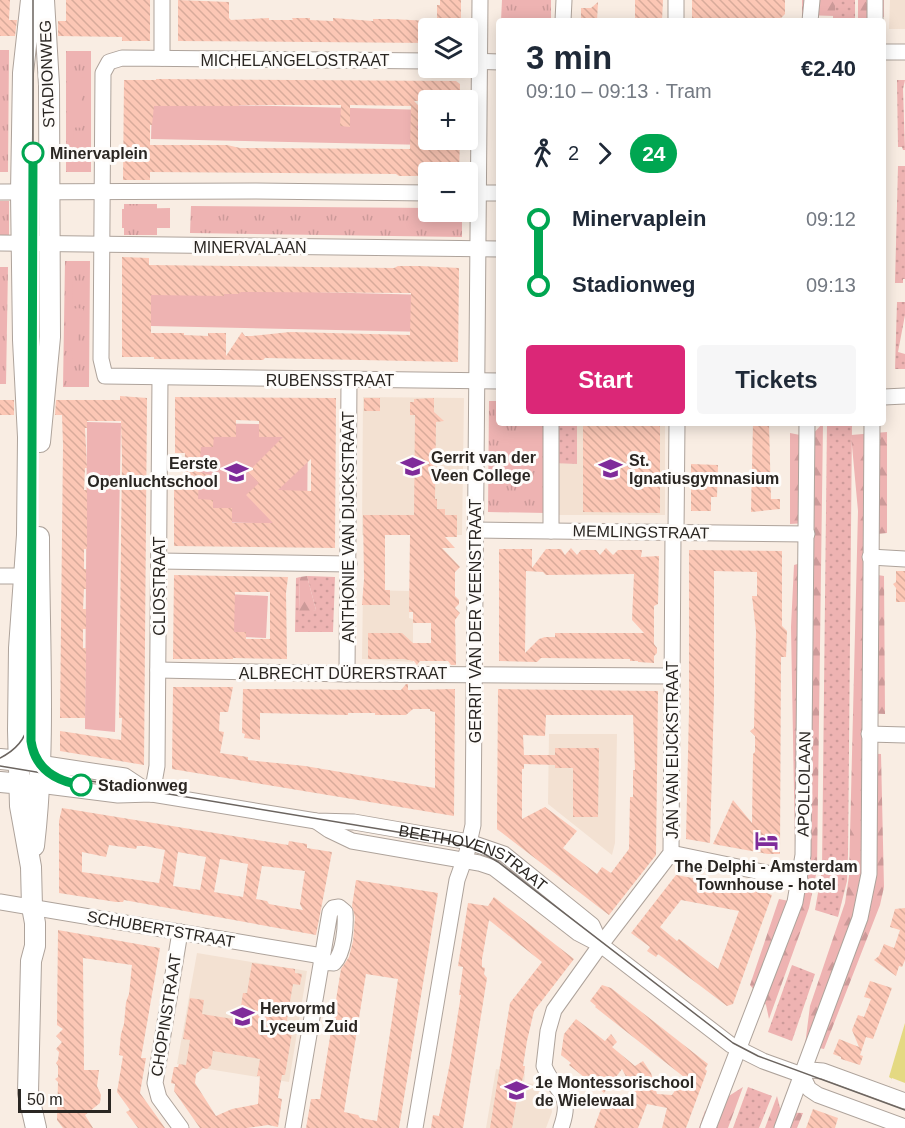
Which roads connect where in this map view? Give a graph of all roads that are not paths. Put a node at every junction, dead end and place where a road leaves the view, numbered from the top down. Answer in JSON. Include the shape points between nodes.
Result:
{"nodes":[{"id":1,"x":31,"y":0,"type":"edge"},
{"id":2,"x":44,"y":0,"type":"edge"},
{"id":3,"x":162,"y":0,"type":"edge"},
{"id":4,"x":480,"y":0,"type":"edge"},
{"id":5,"x":564,"y":0,"type":"edge"},
{"id":6,"x":676,"y":0,"type":"edge"},
{"id":7,"x":812,"y":0,"type":"edge"},
{"id":8,"x":875,"y":0,"type":"edge"},
{"id":9,"x":478,"y":18,"type":"edge"},
{"id":10,"x":563,"y":18,"type":"edge"},
{"id":11,"x":676,"y":18,"type":"edge"},
{"id":12,"x":810,"y":18,"type":"edge"},
{"id":13,"x":875,"y":18,"type":"edge"},
{"id":14,"x":886,"y":52,"type":"edge"},
{"id":15,"x":905,"y":52,"type":"edge"},
{"id":16,"x":162,"y":58,"type":"junction"},
{"id":17,"x":418,"y":61,"type":"edge"},
{"id":18,"x":478,"y":61,"type":"edge"},
{"id":19,"x":496,"y":62,"type":"edge"},
{"id":20,"x":473,"y":78,"type":"edge"},
{"id":21,"x":473,"y":162,"type":"edge"},
{"id":22,"x":0,"y":192,"type":"edge"},
{"id":23,"x":21,"y":193,"type":"junction"},
{"id":24,"x":49,"y":193,"type":"junction"},
{"id":25,"x":103,"y":193,"type":"junction"},
{"id":26,"x":418,"y":193,"type":"edge"},
{"id":27,"x":478,"y":193,"type":"edge"},
{"id":28,"x":496,"y":193,"type":"edge"},
{"id":29,"x":475,"y":222,"type":"edge"},
{"id":30,"x":0,"y":243,"type":"edge"},
{"id":31,"x":22,"y":243,"type":"junction"},
{"id":32,"x":50,"y":244,"type":"junction"},
{"id":33,"x":102,"y":244,"type":"junction"},
{"id":34,"x":476,"y":249,"type":"junction"},
{"id":35,"x":496,"y":249,"type":"edge"},
{"id":36,"x":160,"y":378,"type":"junction"},
{"id":37,"x":349,"y":380,"type":"junction"},
{"id":38,"x":477,"y":381,"type":"junction"},
{"id":39,"x":496,"y":381,"type":"edge"},
{"id":40,"x":905,"y":396,"type":"edge"},
{"id":41,"x":886,"y":397,"type":"edge"},
{"id":42,"x":551,"y":426,"type":"edge"},
{"id":43,"x":677,"y":426,"type":"edge"},
{"id":44,"x":807,"y":426,"type":"edge"},
{"id":45,"x":872,"y":426,"type":"edge"},
{"id":46,"x":475,"y":530,"type":"junction"},
{"id":47,"x":551,"y":531,"type":"junction"},
{"id":48,"x":674,"y":532,"type":"junction"},
{"id":49,"x":807,"y":534,"type":"junction"},
{"id":50,"x":870,"y":557,"type":"junction"},
{"id":51,"x":905,"y":559,"type":"edge"},
{"id":52,"x":159,"y":561,"type":"junction"},
{"id":53,"x":349,"y":564,"type":"junction"},
{"id":54,"x":0,"y":576,"type":"edge"},
{"id":55,"x":32,"y":576,"type":"junction"},
{"id":56,"x":158,"y":670,"type":"junction"},
{"id":57,"x":346,"y":674,"type":"junction"},
{"id":58,"x":474,"y":674,"type":"junction"},
{"id":59,"x":672,"y":676,"type":"junction"},
{"id":60,"x":869,"y":734,"type":"junction"},
{"id":61,"x":905,"y":735,"type":"edge"},
{"id":62,"x":10,"y":760,"type":"edge"},
{"id":63,"x":39,"y":763,"type":"junction"},
{"id":64,"x":0,"y":782,"type":"edge"},
{"id":65,"x":29,"y":784,"type":"junction"},
{"id":66,"x":152,"y":794,"type":"junction"},
{"id":67,"x":316,"y":821,"type":"junction"},
{"id":68,"x":469,"y":842,"type":"junction"},
{"id":69,"x":672,"y":853,"type":"junction"},
{"id":70,"x":464,"y":860,"type":"junction"},
{"id":71,"x":800,"y":880,"type":"junction"},
{"id":72,"x":0,"y":902,"type":"edge"},
{"id":73,"x":32,"y":907,"type":"junction"},
{"id":74,"x":180,"y":932,"type":"junction"},
{"id":75,"x":601,"y":945,"type":"junction"},
{"id":76,"x":738,"y":1048,"type":"junction"},
{"id":77,"x":802,"y":1075,"type":"junction"},
{"id":78,"x":905,"y":1101,"type":"edge"},
{"id":79,"x":905,"y":1127,"type":"edge"},
{"id":80,"x":36,"y":1128,"type":"edge"},
{"id":81,"x":181,"y":1128,"type":"edge"},
{"id":82,"x":293,"y":1128,"type":"edge"},
{"id":83,"x":415,"y":1128,"type":"edge"},
{"id":84,"x":561,"y":1128,"type":"edge"},
{"id":85,"x":708,"y":1128,"type":"edge"},
{"id":86,"x":782,"y":1128,"type":"edge"}],
"edges":[{"from":1,"to":23,"type":"main road","name":"STADIONWEG","via":[[23,73]]},
{"from":2,"to":24,"type":"main road","name":"STADIONWEG"},
{"from":3,"to":16,"type":"street"},
{"from":4,"to":9,"type":"street","name":"GERRIT VAN DER VEENSTRAAT"},
{"from":5,"to":10,"type":"street"},
{"from":6,"to":11,"type":"street"},
{"from":7,"to":12,"type":"street"},
{"from":8,"to":13,"type":"street"},
{"from":14,"to":15,"type":"street"},
{"from":16,"to":17,"type":"street","name":"MICHELANGELOSTRAAT"},
{"from":16,"to":25,"type":"street","via":[[116,59],[105,67]]},
{"from":18,"to":19,"type":"street"},
{"from":20,"to":21,"type":"street","name":"GERRIT VAN DER VEENSTRAAT"},
{"from":22,"to":23,"type":"street"},
{"from":23,"to":24,"type":"street"},
{"from":23,"to":31,"type":"main road","name":"STADIONWEG"},
{"from":24,"to":25,"type":"street"},
{"from":24,"to":32,"type":"main road","name":"STADIONWEG"},
{"from":25,"to":26,"type":"street"},
{"from":25,"to":33,"type":"street"},
{"from":27,"to":28,"type":"street"},
{"from":29,"to":34,"type":"street","name":"GERRIT VAN DER VEENSTRAAT"},
{"from":30,"to":31,"type":"street","name":"MINERVALAAN"},
{"from":31,"to":32,"type":"street","name":"MINERVALAAN"},
{"from":31,"to":55,"type":"main road","name":"STADIONWEG","via":[[27,536]]},
{"from":32,"to":33,"type":"street","name":"MINERVALAAN"},
{"from":32,"to":55,"type":"main road","name":"STADIONWEG","via":[[50,337],[39,434]]},
{"from":33,"to":34,"type":"street","name":"MINERVALAAN"},
{"from":33,"to":36,"type":"street","via":[[101,359],[105,376]]},
{"from":34,"to":35,"type":"street","name":"MINERVALAAN"},
{"from":34,"to":38,"type":"street","name":"GERRIT VAN DER VEENSTRAAT"},
{"from":36,"to":37,"type":"street","name":"RUBENSSTRAAT"},
{"from":36,"to":52,"type":"street","name":"CLIOSTRAAT"},
{"from":37,"to":38,"type":"street","name":"RUBENSSTRAAT"},
{"from":37,"to":53,"type":"street","name":"ANTHONIE VAN DIJCKSTRAAT"},
{"from":38,"to":39,"type":"street","name":"RUBENSSTRAAT"},
{"from":38,"to":46,"type":"street","name":"GERRIT VAN DER VEENSTRAAT"},
{"from":40,"to":41,"type":"street"},
{"from":42,"to":47,"type":"street"},
{"from":43,"to":48,"type":"street","name":"JAN VAN EIJCKSTRAAT"},
{"from":44,"to":49,"type":"street","name":"APOLLOLAAN"},
{"from":45,"to":50,"type":"street"},
{"from":46,"to":47,"type":"street","name":"MEMLINGSTRAAT"},
{"from":46,"to":58,"type":"street","name":"GERRIT VAN DER VEENSTRAAT"},
{"from":47,"to":48,"type":"street","name":"MEMLINGSTRAAT"},
{"from":48,"to":49,"type":"street","name":"MEMLINGSTRAAT"},
{"from":48,"to":59,"type":"street","name":"JAN VAN EIJCKSTRAAT"},
{"from":49,"to":71,"type":"street","name":"APOLLOLAAN","via":[[804,855]]},
{"from":50,"to":51,"type":"street"},
{"from":50,"to":60,"type":"street"},
{"from":52,"to":53,"type":"street"},
{"from":52,"to":56,"type":"street","name":"CLIOSTRAAT"},
{"from":53,"to":57,"type":"street","name":"ANTHONIE VAN DIJCKSTRAAT"},
{"from":54,"to":55,"type":"street"},
{"from":55,"to":62,"type":"main road","name":"STADIONWEG","via":[[19,648]]},
{"from":55,"to":63,"type":"main road","name":"STADIONWEG","via":[[42,644]]},
{"from":56,"to":57,"type":"street","name":"ALBRECHT DÜRERSTRAAT"},
{"from":56,"to":66,"type":"street","name":"CLIOSTRAAT","via":[[158,766]]},
{"from":57,"to":58,"type":"street","name":"ALBRECHT DÜRERSTRAAT"},
{"from":58,"to":59,"type":"street","name":"ALBRECHT DÜRERSTRAAT"},
{"from":58,"to":68,"type":"street","name":"GERRIT VAN DER VEENSTRAAT","via":[[473,825]]},
{"from":59,"to":69,"type":"street","name":"JAN VAN EIJCKSTRAAT"},
{"from":60,"to":61,"type":"street"},
{"from":60,"to":77,"type":"street","via":[[866,896]]},
{"from":62,"to":63,"type":"main road","name":"BEETHOVENSTRAAT"},
{"from":62,"to":65,"type":"main road","name":"STADIONWEG"},
{"from":63,"to":65,"type":"main road","name":"STADIONWEG"},
{"from":63,"to":66,"type":"street","name":"BEETHOVENSTRAAT","via":[[125,776]]},
{"from":64,"to":65,"type":"main road","name":"BEETHOVENSTRAAT"},
{"from":65,"to":66,"type":"street","name":"BEETHOVENSTRAAT","via":[[118,795]]},
{"from":65,"to":73,"type":"main road","name":"STADIONWEG","via":[[38,814],[31,867]]},
{"from":66,"to":67,"type":"street","name":"BEETHOVENSTRAAT"},
{"from":67,"to":68,"type":"street","name":"BEETHOVENSTRAAT","via":[[354,822]]},
{"from":67,"to":70,"type":"street","name":"BEETHOVENSTRAAT","via":[[352,841]]},
{"from":68,"to":70,"type":"street","name":"GERRIT VAN DER VEENSTRAAT"},
{"from":68,"to":75,"type":"street","name":"BEETHOVENSTRAAT","via":[[504,854],[592,925]]},
{"from":69,"to":71,"type":"street"},
{"from":69,"to":75,"type":"street","name":"JAN VAN EIJCKSTRAAT"},
{"from":70,"to":75,"type":"street","name":"BEETHOVENSTRAAT","via":[[494,868],[578,933]]},
{"from":70,"to":83,"type":"street","name":"GERRIT VAN DER VEENSTRAAT"},
{"from":71,"to":76,"type":"street","name":"APOLLOLAAN"},
{"from":72,"to":73,"type":"street","name":"SCHUBERTSTRAAT"},
{"from":73,"to":74,"type":"street","name":"SCHUBERTSTRAAT"},
{"from":73,"to":80,"type":"main road","name":"STADIONWEG","via":[[26,924],[31,961],[28,1093]]},
{"from":74,"to":81,"type":"street","name":"CHOPINSTRAAT","via":[[155,1083],[159,1098]]},
{"from":74,"to":82,"type":"street","name":"SCHUBERTSTRAAT","via":[[322,959]]},
{"from":75,"to":76,"type":"street","name":"BEETHOVENSTRAAT"},
{"from":75,"to":84,"type":"street","name":"JAN VAN EIJCKSTRAAT","via":[[551,1017],[544,1065],[567,1105]]},
{"from":76,"to":77,"type":"street","name":"BEETHOVENSTRAAT"},
{"from":76,"to":85,"type":"street","name":"APOLLOLAAN"},
{"from":77,"to":78,"type":"street","name":"BEETHOVENSTRAAT","via":[[810,1070],[823,1071]]},
{"from":77,"to":79,"type":"street","name":"BEETHOVENSTRAAT","via":[[809,1089],[818,1095]]},
{"from":77,"to":86,"type":"street"}]}
